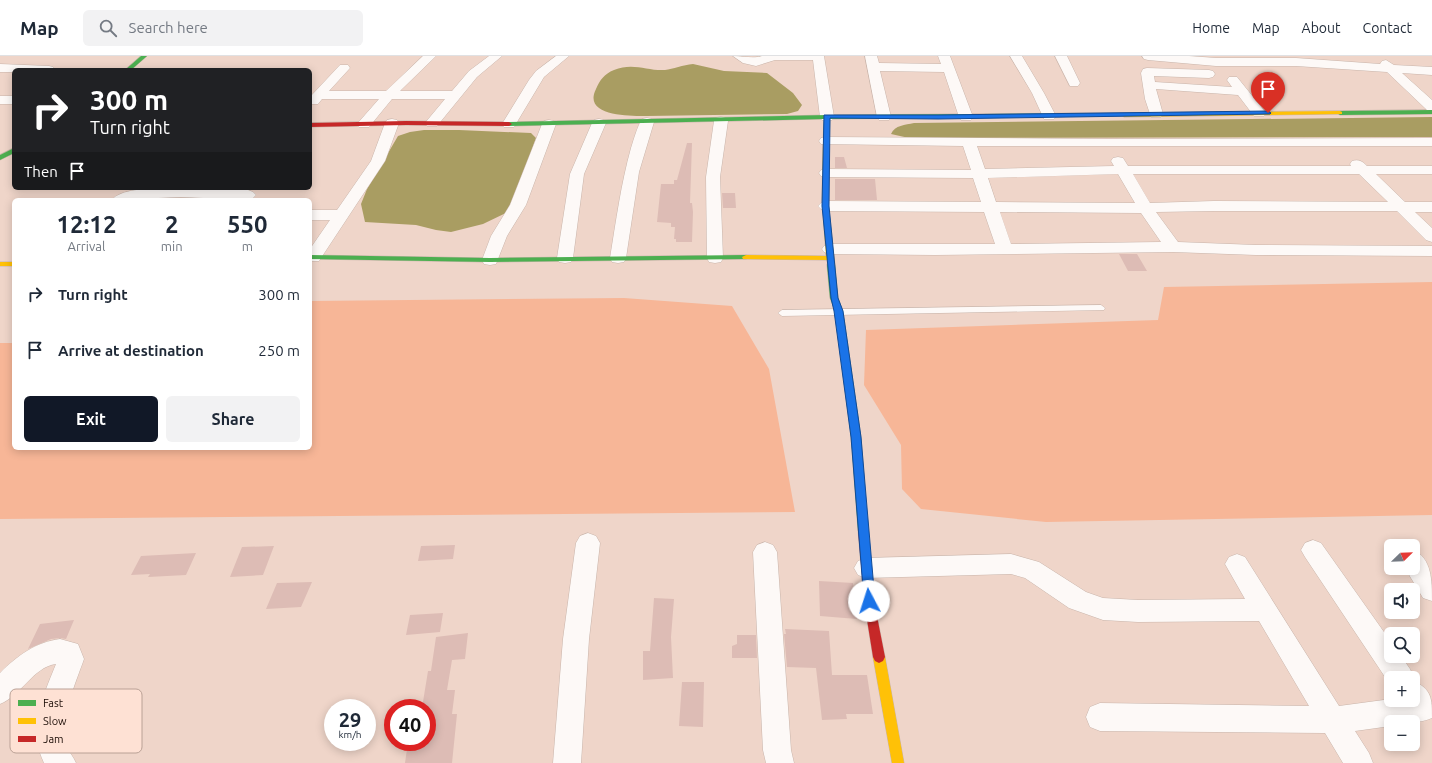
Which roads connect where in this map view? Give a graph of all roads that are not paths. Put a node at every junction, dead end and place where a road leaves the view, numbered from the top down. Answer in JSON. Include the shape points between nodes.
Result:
{"nodes":[{"id":1,"x":14,"y":56,"type":"edge"},
{"id":2,"x":144,"y":56,"type":"edge"},
{"id":3,"x":430,"y":56,"type":"edge"},
{"id":4,"x":496,"y":56,"type":"edge"},
{"id":5,"x":563,"y":56,"type":"edge"},
{"id":6,"x":739,"y":56,"type":"edge"},
{"id":7,"x":818,"y":56,"type":"edge"},
{"id":8,"x":1016,"y":56,"type":"edge"},
{"id":9,"x":1061,"y":56,"type":"edge"},
{"id":10,"x":1142,"y":56,"type":"edge"},
{"id":11,"x":1148,"y":56,"type":"edge"},
{"id":12,"x":1378,"y":56,"type":"edge"},
{"id":13,"x":872,"y":62,"type":"edge"},
{"id":14,"x":946,"y":62,"type":"edge"},
{"id":15,"x":1244,"y":63,"type":"junction"},
{"id":16,"x":0,"y":64,"type":"edge"},
{"id":17,"x":0,"y":68,"type":"edge"},
{"id":18,"x":12,"y":68,"type":"edge"},
{"id":19,"x":130,"y":68,"type":"edge"},
{"id":20,"x":344,"y":68,"type":"dead end"},
{"id":21,"x":1390,"y":68,"type":"junction"},
{"id":22,"x":1432,"y":71,"type":"edge"},
{"id":23,"x":1147,"y":72,"type":"junction"},
{"id":24,"x":1229,"y":75,"type":"junction"},
{"id":25,"x":1074,"y":83,"type":"dead end"},
{"id":26,"x":1149,"y":86,"type":"junction"},
{"id":27,"x":1241,"y":91,"type":"junction"},
{"id":28,"x":455,"y":95,"type":"junction"},
{"id":29,"x":388,"y":96,"type":"junction"},
{"id":30,"x":314,"y":98,"type":"edge"},
{"id":31,"x":0,"y":100,"type":"edge"},
{"id":32,"x":12,"y":100,"type":"edge"},
{"id":33,"x":1432,"y":107,"type":"edge"},
{"id":34,"x":1432,"y":112,"type":"edge"},
{"id":35,"x":1259,"y":113,"type":"junction"},
{"id":36,"x":1156,"y":114,"type":"junction"},
{"id":37,"x":1049,"y":116,"type":"junction"},
{"id":38,"x":826,"y":117,"type":"junction"},
{"id":39,"x":884,"y":117,"type":"junction"},
{"id":40,"x":966,"y":117,"type":"junction"},
{"id":41,"x":721,"y":121,"type":"junction"},
{"id":42,"x":647,"y":122,"type":"junction"},
{"id":43,"x":392,"y":123,"type":"junction"},
{"id":44,"x":432,"y":123,"type":"junction"},
{"id":45,"x":599,"y":123,"type":"junction"},
{"id":46,"x":364,"y":124,"type":"junction"},
{"id":47,"x":510,"y":124,"type":"junction"},
{"id":48,"x":549,"y":124,"type":"junction"},
{"id":49,"x":312,"y":125,"type":"edge"},
{"id":50,"x":826,"y":141,"type":"junction"},
{"id":51,"x":1432,"y":142,"type":"edge"},
{"id":52,"x":969,"y":143,"type":"junction"},
{"id":53,"x":1108,"y":143,"type":"junction"},
{"id":54,"x":1333,"y":143,"type":"junction"},
{"id":55,"x":12,"y":151,"type":"edge"},
{"id":56,"x":0,"y":158,"type":"edge"},
{"id":57,"x":1362,"y":169,"type":"junction"},
{"id":58,"x":1122,"y":170,"type":"junction"},
{"id":59,"x":1432,"y":170,"type":"edge"},
{"id":60,"x":826,"y":173,"type":"junction"},
{"id":61,"x":980,"y":174,"type":"junction"},
{"id":62,"x":248,"y":195,"type":"dead end"},
{"id":63,"x":214,"y":197,"type":"edge"},
{"id":64,"x":123,"y":198,"type":"edge"},
{"id":65,"x":826,"y":206,"type":"junction"},
{"id":66,"x":1399,"y":206,"type":"junction"},
{"id":67,"x":990,"y":207,"type":"junction"},
{"id":68,"x":1432,"y":207,"type":"edge"},
{"id":69,"x":1145,"y":208,"type":"junction"},
{"id":70,"x":312,"y":215,"type":"edge"},
{"id":71,"x":341,"y":215,"type":"junction"},
{"id":72,"x":1432,"y":238,"type":"edge"},
{"id":73,"x":1173,"y":246,"type":"junction"},
{"id":74,"x":1004,"y":248,"type":"junction"},
{"id":75,"x":1432,"y":251,"type":"edge"},
{"id":76,"x":830,"y":254,"type":"junction"},
{"id":77,"x":312,"y":257,"type":"edge"},
{"id":78,"x":565,"y":258,"type":"junction"},
{"id":79,"x":618,"y":258,"type":"junction"},
{"id":80,"x":715,"y":258,"type":"junction"},
{"id":81,"x":490,"y":260,"type":"junction"},
{"id":82,"x":0,"y":264,"type":"edge"},
{"id":83,"x":12,"y":264,"type":"edge"},
{"id":84,"x":1101,"y":308,"type":"dead end"},
{"id":85,"x":838,"y":311,"type":"junction"},
{"id":86,"x":782,"y":312,"type":"dead end"},
{"id":87,"x":588,"y":543,"type":"dead end"},
{"id":88,"x":1312,"y":550,"type":"dead end"},
{"id":89,"x":765,"y":552,"type":"dead end"},
{"id":90,"x":1237,"y":564,"type":"dead end"},
{"id":91,"x":866,"y":568,"type":"junction"},
{"id":92,"x":1420,"y":571,"type":"edge"},
{"id":93,"x":1432,"y":590,"type":"edge"},
{"id":94,"x":1265,"y":610,"type":"junction"},
{"id":95,"x":1397,"y":671,"type":"edge"},
{"id":96,"x":61,"y":689,"type":"edge"},
{"id":97,"x":0,"y":691,"type":"edge"},
{"id":98,"x":1423,"y":703,"type":"edge"},
{"id":99,"x":1100,"y":717,"type":"dead end"},
{"id":100,"x":1333,"y":720,"type":"junction"},
{"id":101,"x":55,"y":753,"type":"edge"},
{"id":102,"x":62,"y":763,"type":"edge"},
{"id":103,"x":567,"y":763,"type":"edge"},
{"id":104,"x":780,"y":763,"type":"edge"},
{"id":105,"x":898,"y":763,"type":"edge"},
{"id":106,"x":1359,"y":763,"type":"edge"}],
"edges":[{"from":1,"to":16,"type":"street"},
{"from":2,"to":19,"type":"street"},
{"from":3,"to":29,"type":"street"},
{"from":4,"to":28,"type":"street","via":[[473,74]]},
{"from":5,"to":47,"type":"street","via":[[540,74]]},
{"from":6,"to":7,"type":"street","via":[[756,62],[774,56]]},
{"from":7,"to":38,"type":"street"},
{"from":8,"to":37,"type":"street","via":[[1044,101]]},
{"from":9,"to":25,"type":"street"},
{"from":10,"to":23,"type":"street"},
{"from":11,"to":15,"type":"street"},
{"from":12,"to":21,"type":"street"},
{"from":13,"to":14,"type":"street"},
{"from":13,"to":39,"type":"street"},
{"from":14,"to":40,"type":"street"},
{"from":15,"to":21,"type":"street","via":[[1296,62]]},
{"from":15,"to":24,"type":"street","via":[[1251,73]]},
{"from":17,"to":18,"type":"street"},
{"from":20,"to":30,"type":"street"},
{"from":21,"to":22,"type":"street"},
{"from":21,"to":33,"type":"street"},
{"from":23,"to":24,"type":"street"},
{"from":23,"to":26,"type":"street"},
{"from":24,"to":27,"type":"street"},
{"from":26,"to":27,"type":"street"},
{"from":26,"to":36,"type":"street"},
{"from":27,"to":35,"type":"street"},
{"from":28,"to":29,"type":"street"},
{"from":28,"to":44,"type":"street"},
{"from":29,"to":30,"type":"street"},
{"from":29,"to":46,"type":"street"},
{"from":31,"to":32,"type":"street"},
{"from":34,"to":35,"type":"street"},
{"from":35,"to":36,"type":"street"},
{"from":36,"to":37,"type":"street"},
{"from":37,"to":40,"type":"street"},
{"from":38,"to":39,"type":"street"},
{"from":38,"to":41,"type":"street"},
{"from":38,"to":50,"type":"street"},
{"from":39,"to":40,"type":"street"},
{"from":41,"to":42,"type":"street"},
{"from":41,"to":80,"type":"street","via":[[713,177]]},
{"from":42,"to":45,"type":"street"},
{"from":42,"to":79,"type":"street","via":[[639,140],[631,171]]},
{"from":43,"to":44,"type":"street"},
{"from":43,"to":46,"type":"street"},
{"from":43,"to":71,"type":"street","via":[[378,161]]},
{"from":44,"to":47,"type":"street"},
{"from":45,"to":48,"type":"street"},
{"from":45,"to":78,"type":"street","via":[[577,174]]},
{"from":46,"to":49,"type":"street"},
{"from":47,"to":48,"type":"street"},
{"from":48,"to":81,"type":"street","via":[[518,205],[498,236]]},
{"from":50,"to":52,"type":"street"},
{"from":50,"to":60,"type":"street"},
{"from":51,"to":54,"type":"street"},
{"from":52,"to":53,"type":"street"},
{"from":52,"to":61,"type":"street"},
{"from":53,"to":54,"type":"street"},
{"from":53,"to":58,"type":"street"},
{"from":54,"to":57,"type":"street"},
{"from":55,"to":56,"type":"street"},
{"from":57,"to":58,"type":"street"},
{"from":57,"to":59,"type":"street"},
{"from":57,"to":66,"type":"street"},
{"from":58,"to":61,"type":"street"},
{"from":58,"to":69,"type":"street"},
{"from":60,"to":61,"type":"street"},
{"from":60,"to":65,"type":"street"},
{"from":61,"to":67,"type":"street"},
{"from":62,"to":63,"type":"street"},
{"from":63,"to":64,"type":"street","via":[[138,194]]},
{"from":65,"to":67,"type":"street"},
{"from":65,"to":76,"type":"street"},
{"from":66,"to":68,"type":"street"},
{"from":66,"to":69,"type":"street"},
{"from":66,"to":72,"type":"street"},
{"from":67,"to":69,"type":"street"},
{"from":67,"to":74,"type":"street"},
{"from":69,"to":73,"type":"street"},
{"from":70,"to":71,"type":"street"},
{"from":71,"to":77,"type":"street"},
{"from":73,"to":74,"type":"street"},
{"from":73,"to":75,"type":"street","via":[[1256,250]]},
{"from":74,"to":76,"type":"street"},
{"from":76,"to":80,"type":"street"},
{"from":76,"to":85,"type":"street","via":[[834,298]]},
{"from":77,"to":81,"type":"street"},
{"from":78,"to":79,"type":"street"},
{"from":78,"to":81,"type":"street"},
{"from":79,"to":80,"type":"street"},
{"from":82,"to":83,"type":"street"},
{"from":84,"to":85,"type":"lane"},
{"from":85,"to":86,"type":"lane"},
{"from":85,"to":91,"type":"street","via":[[856,437]]},
{"from":87,"to":103,"type":"street","via":[[576,639]]},
{"from":88,"to":95,"type":"street"},
{"from":89,"to":104,"type":"street","via":[[777,750]]},
{"from":90,"to":94,"type":"street"},
{"from":91,"to":94,"type":"street","via":[[1011,564],[1031,568],[1078,600],[1103,609]]},
{"from":91,"to":105,"type":"street","via":[[869,601]]},
{"from":92,"to":93,"type":"street"},
{"from":94,"to":100,"type":"street"},
{"from":96,"to":97,"type":"street","via":[[71,659],[69,653],[62,650],[31,662]]},
{"from":98,"to":100,"type":"street"},
{"from":99,"to":100,"type":"street"},
{"from":100,"to":106,"type":"street"},
{"from":101,"to":102,"type":"street"}]}
